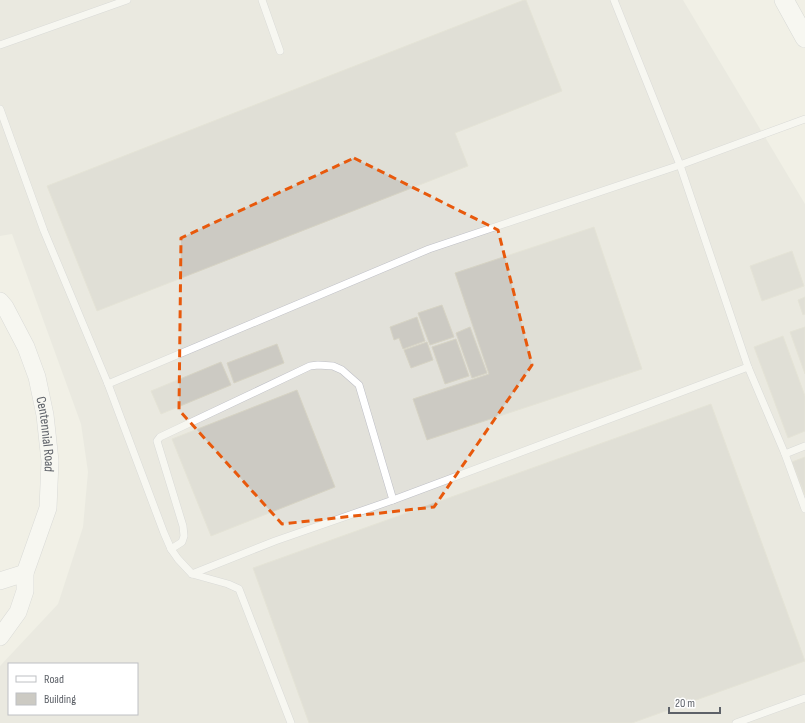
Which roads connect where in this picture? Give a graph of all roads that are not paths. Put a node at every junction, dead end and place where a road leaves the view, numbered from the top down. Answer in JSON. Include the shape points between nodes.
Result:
{"nodes":[{"id":1,"x":127,"y":0,"type":"edge"},
{"id":2,"x":262,"y":0,"type":"edge"},
{"id":3,"x":614,"y":0,"type":"edge"},
{"id":4,"x":784,"y":0,"type":"edge"},
{"id":5,"x":805,"y":38,"type":"edge"},
{"id":6,"x":0,"y":45,"type":"edge"},
{"id":7,"x":280,"y":51,"type":"dead end"},
{"id":8,"x":0,"y":109,"type":"edge"},
{"id":9,"x":805,"y":119,"type":"edge"},
{"id":10,"x":680,"y":165,"type":"junction"},
{"id":11,"x":0,"y":301,"type":"edge"},
{"id":12,"x":748,"y":367,"type":"junction"},
{"id":13,"x":108,"y":384,"type":"junction"},
{"id":14,"x":805,"y":446,"type":"edge"},
{"id":15,"x":785,"y":454,"type":"junction"},
{"id":16,"x":393,"y":500,"type":"junction"},
{"id":17,"x":805,"y":509,"type":"edge"},
{"id":18,"x":171,"y":548,"type":"junction"},
{"id":19,"x":25,"y":573,"type":"junction"},
{"id":20,"x":192,"y":574,"type":"junction"},
{"id":21,"x":0,"y":581,"type":"edge"},
{"id":22,"x":0,"y":637,"type":"edge"},
{"id":23,"x":805,"y":698,"type":"edge"},
{"id":24,"x":291,"y":723,"type":"edge"},
{"id":25,"x":736,"y":723,"type":"edge"}],
"edges":[{"from":1,"to":6,"type":"lane"},
{"from":2,"to":7,"type":"lane"},
{"from":3,"to":10,"type":"lane"},
{"from":4,"to":5,"type":"main road"},
{"from":8,"to":13,"type":"lane","via":[[44,231]]},
{"from":9,"to":10,"type":"lane"},
{"from":10,"to":12,"type":"lane"},
{"from":10,"to":13,"type":"lane","via":[[429,250]]},
{"from":11,"to":19,"type":"street","name":"Centennial Road","via":[[26,347],[37,377],[45,415],[50,461],[48,508]]},
{"from":12,"to":15,"type":"lane"},
{"from":12,"to":16,"type":"lane"},
{"from":13,"to":18,"type":"lane"},
{"from":14,"to":15,"type":"lane"},
{"from":15,"to":17,"type":"lane"},
{"from":16,"to":18,"type":"lane","via":[[359,385],[342,370],[333,366],[310,366],[160,437],[158,441],[184,536],[182,542]]},
{"from":16,"to":20,"type":"lane","via":[[275,540]]},
{"from":18,"to":20,"type":"lane"},
{"from":19,"to":21,"type":"street"},
{"from":19,"to":22,"type":"street","name":"Centennial Road","via":[[25,591],[18,612]]},
{"from":20,"to":24,"type":"lane","via":[[240,589]]},
{"from":23,"to":25,"type":"lane"}]}
